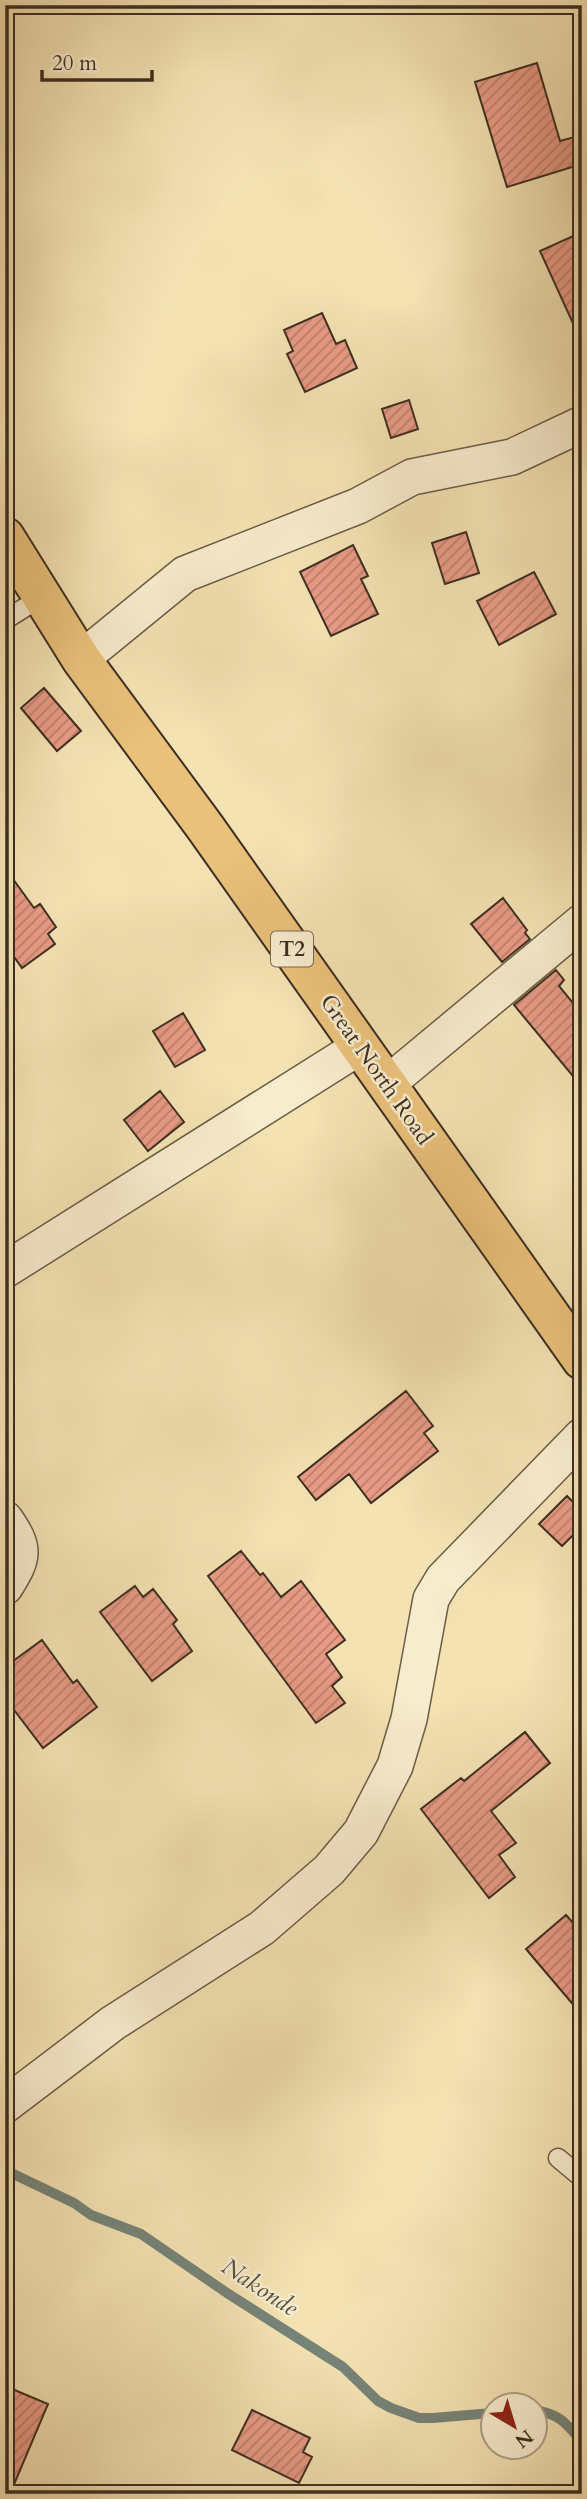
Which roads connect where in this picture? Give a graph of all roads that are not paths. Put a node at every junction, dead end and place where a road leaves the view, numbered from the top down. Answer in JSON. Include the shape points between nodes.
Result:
{"nodes":[{"id":1,"x":582,"y":424,"type":"edge"},
{"id":2,"x":5,"y":537,"type":"edge"},
{"id":3,"x":43,"y":596,"type":"junction"},
{"id":4,"x":5,"y":620,"type":"edge"},
{"id":5,"x":81,"y":659,"type":"junction"},
{"id":6,"x":582,"y":922,"type":"edge"},
{"id":7,"x":361,"y":1046,"type":"junction"},
{"id":8,"x":387,"y":1084,"type":"junction"},
{"id":9,"x":5,"y":1270,"type":"edge"},
{"id":10,"x":582,"y":1360,"type":"edge"},
{"id":11,"x":582,"y":1436,"type":"edge"},
{"id":12,"x":5,"y":1519,"type":"edge"},
{"id":13,"x":5,"y":1587,"type":"edge"},
{"id":14,"x":5,"y":2105,"type":"edge"},
{"id":15,"x":558,"y":2158,"type":"dead end"},
{"id":16,"x":582,"y":2178,"type":"edge"}],
"edges":[{"from":1,"to":5,"type":"street","via":[[512,457],[412,477],[358,506],[185,575]]},
{"from":2,"to":3,"type":"highway","name":"Great North Road","number":"T2"},
{"from":3,"to":4,"type":"lane"},
{"from":3,"to":5,"type":"highway","name":"Great North Road","number":"T2"},
{"from":5,"to":7,"type":"highway","name":"Great North Road","number":"T2"},
{"from":6,"to":8,"type":"street"},
{"from":7,"to":8,"type":"highway","name":"Great North Road","number":"T2"},
{"from":7,"to":9,"type":"street"},
{"from":8,"to":10,"type":"highway","name":"Great North Road","number":"T2"},
{"from":11,"to":14,"type":"street","via":[[443,1579],[431,1599],[410,1719],[395,1766],[361,1832],[329,1870],[262,1928],[113,2023]]},
{"from":12,"to":13,"type":"street","via":[[20,1549],[19,1565]]},
{"from":15,"to":16,"type":"lane"}]}
